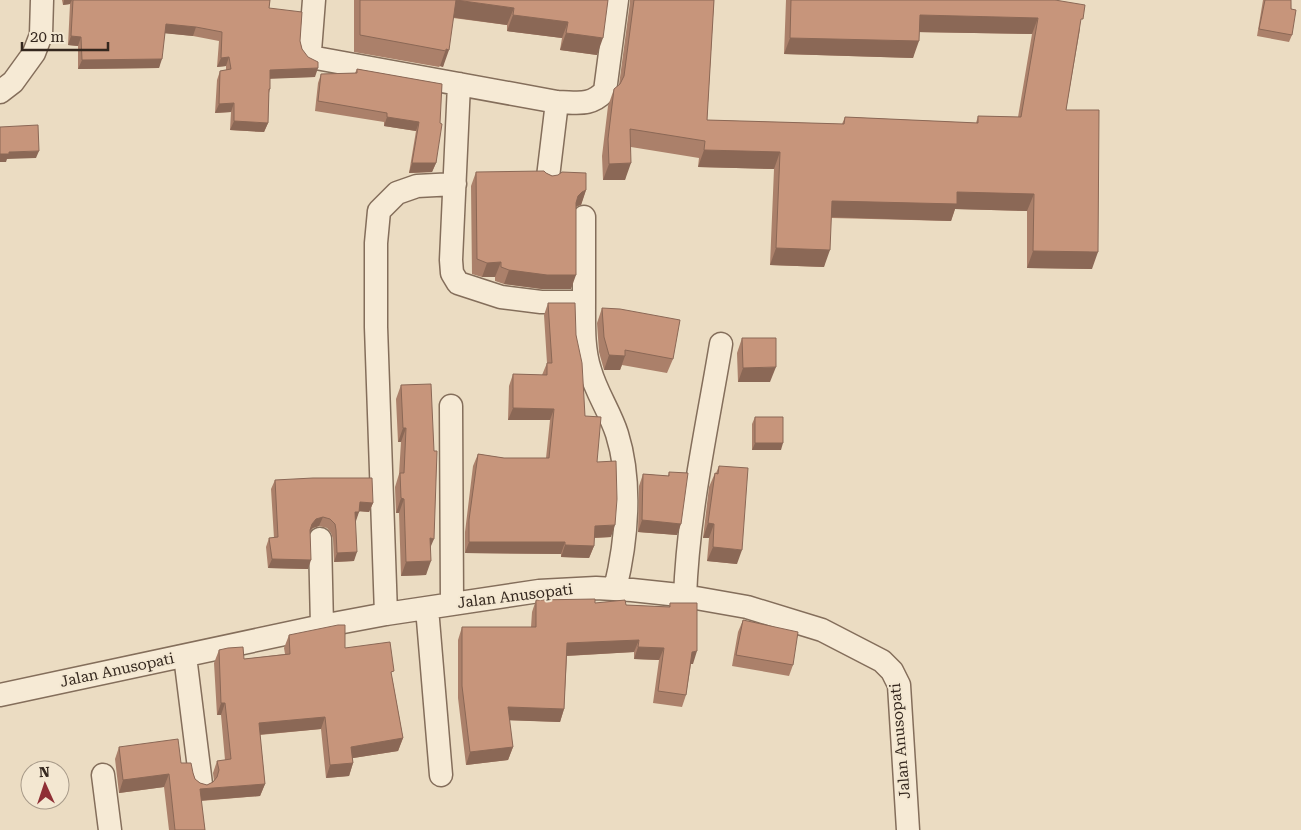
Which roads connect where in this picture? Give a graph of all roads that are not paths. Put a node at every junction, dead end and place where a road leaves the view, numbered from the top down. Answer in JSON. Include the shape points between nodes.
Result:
{"nodes":[{"id":1,"x":42,"y":0,"type":"edge"},
{"id":2,"x":314,"y":0,"type":"edge"},
{"id":3,"x":617,"y":0,"type":"edge"},
{"id":4,"x":459,"y":84,"type":"junction"},
{"id":5,"x":0,"y":92,"type":"edge"},
{"id":6,"x":557,"y":102,"type":"junction"},
{"id":7,"x":548,"y":177,"type":"edge"},
{"id":8,"x":455,"y":184,"type":"junction"},
{"id":9,"x":584,"y":217,"type":"dead end"},
{"id":10,"x":584,"y":302,"type":"junction"},
{"id":11,"x":720,"y":344,"type":"dead end"},
{"id":12,"x":451,"y":406,"type":"dead end"},
{"id":13,"x":320,"y":539,"type":"dead end"},
{"id":14,"x":615,"y":588,"type":"junction"},
{"id":15,"x":685,"y":597,"type":"junction"},
{"id":16,"x":452,"y":604,"type":"junction"},
{"id":17,"x":427,"y":608,"type":"junction"},
{"id":18,"x":386,"y":614,"type":"junction"},
{"id":19,"x":322,"y":626,"type":"junction"},
{"id":20,"x":186,"y":656,"type":"junction"},
{"id":21,"x":0,"y":694,"type":"edge"},
{"id":22,"x":103,"y":775,"type":"dead end"},
{"id":23,"x":441,"y":775,"type":"dead end"},
{"id":24,"x":201,"y":784,"type":"edge"},
{"id":25,"x":110,"y":830,"type":"edge"},
{"id":26,"x":908,"y":830,"type":"edge"}],
"edges":[{"from":1,"to":5,"type":"street","via":[[41,35],[34,53]]},
{"from":2,"to":4,"type":"street","via":[[310,51],[316,58]]},
{"from":3,"to":6,"type":"street","via":[[605,91],[598,99],[587,103]]},
{"from":4,"to":6,"type":"street"},
{"from":4,"to":8,"type":"street"},
{"from":6,"to":7,"type":"street"},
{"from":8,"to":10,"type":"street","via":[[452,273],[458,283],[501,297],[541,302]]},
{"from":8,"to":18,"type":"street","via":[[417,186],[397,192],[379,211],[376,327]]},
{"from":9,"to":10,"type":"street"},
{"from":10,"to":14,"type":"street","via":[[586,356],[598,393],[617,434],[626,490],[625,528]]},
{"from":11,"to":15,"type":"street","via":[[700,459]]},
{"from":12,"to":16,"type":"street"},
{"from":13,"to":19,"type":"street"},
{"from":14,"to":15,"type":"street","name":"Jalan Anusopati"},
{"from":14,"to":16,"type":"street","name":"Jalan Anusopati","via":[[539,591]]},
{"from":15,"to":26,"type":"street","name":"Jalan Anusopati","via":[[747,607],[822,630],[882,661],[892,671],[898,685]]},
{"from":16,"to":17,"type":"street","name":"Jalan Anusopati"},
{"from":17,"to":18,"type":"street","name":"Jalan Anusopati"},
{"from":17,"to":23,"type":"street"},
{"from":18,"to":19,"type":"street","name":"Jalan Anusopati"},
{"from":19,"to":20,"type":"street","name":"Jalan Anusopati"},
{"from":20,"to":21,"type":"street","name":"Jalan Anusopati"},
{"from":20,"to":24,"type":"street"},
{"from":22,"to":25,"type":"street"}]}
